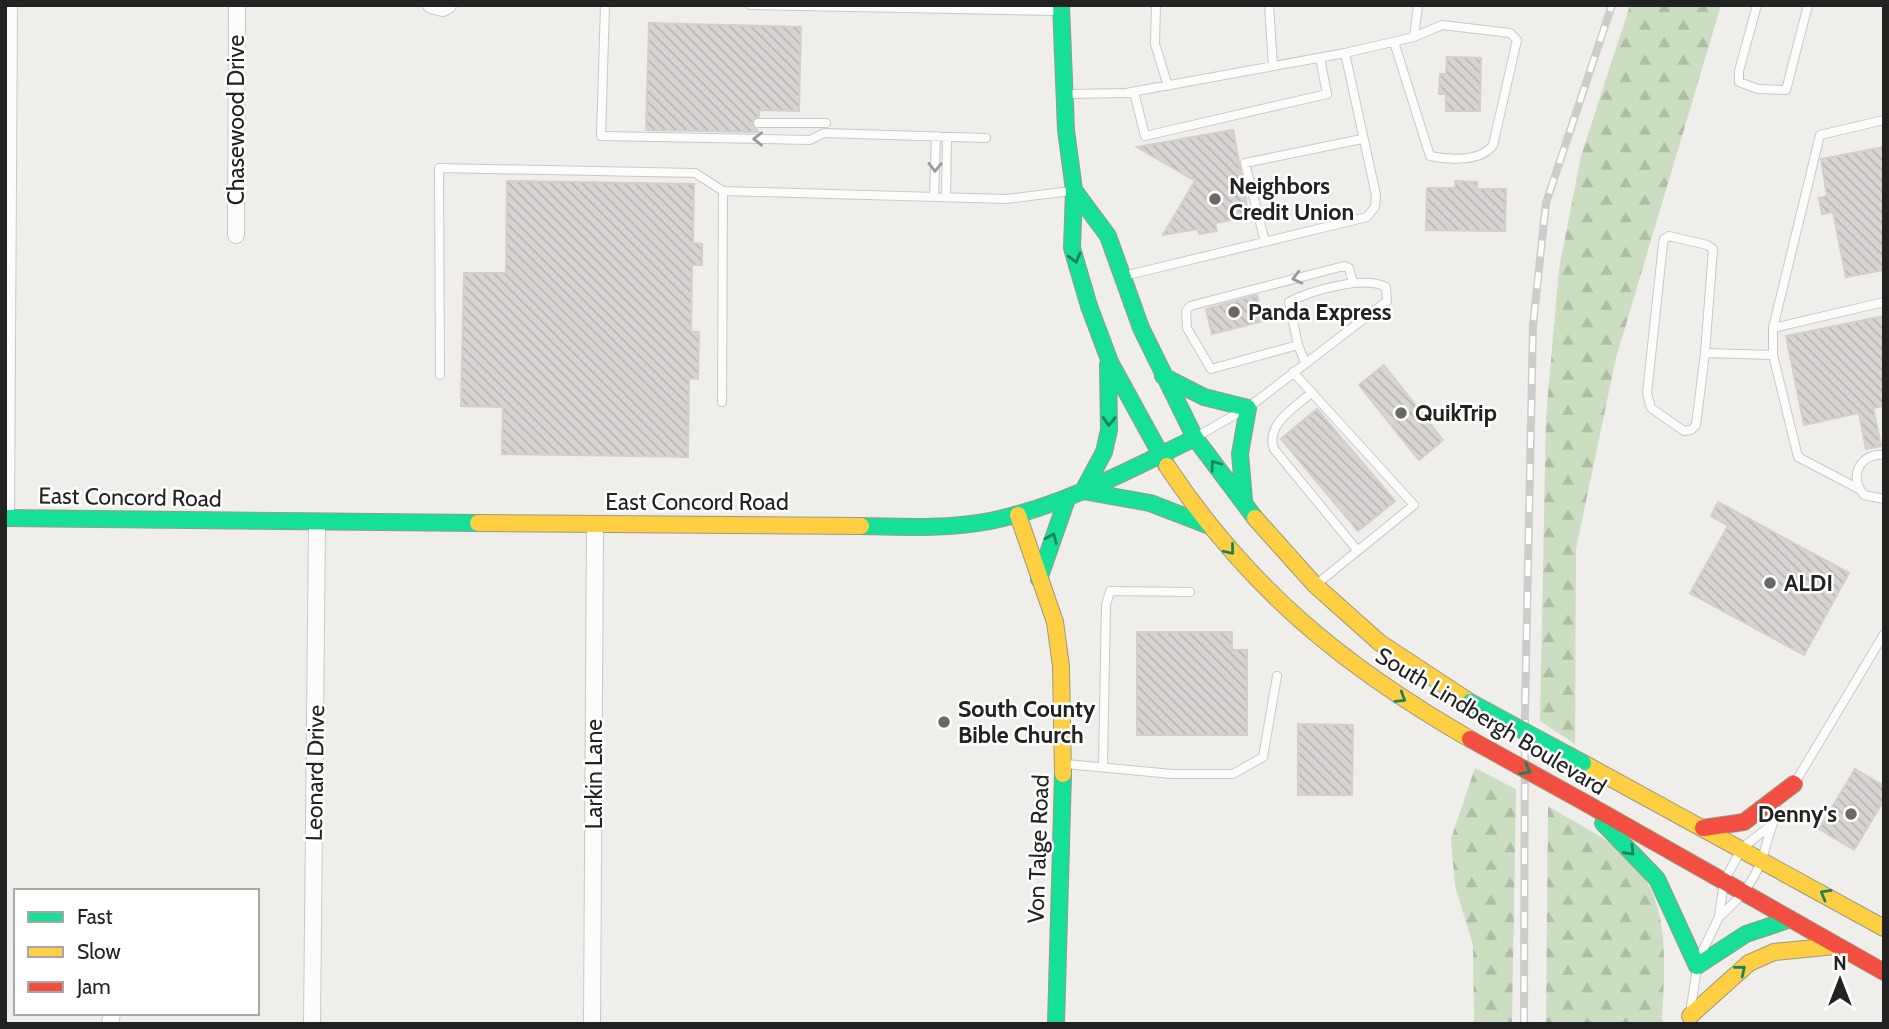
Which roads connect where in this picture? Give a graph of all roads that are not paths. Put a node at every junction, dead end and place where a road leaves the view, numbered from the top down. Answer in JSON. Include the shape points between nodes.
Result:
{"nodes":[{"id":1,"x":9,"y":5,"type":"edge"},
{"id":2,"x":237,"y":5,"type":"edge"},
{"id":3,"x":431,"y":5,"type":"edge"},
{"id":4,"x":448,"y":5,"type":"edge"},
{"id":5,"x":605,"y":5,"type":"edge"},
{"id":6,"x":750,"y":5,"type":"edge"},
{"id":7,"x":1156,"y":5,"type":"edge"},
{"id":8,"x":1269,"y":5,"type":"edge"},
{"id":9,"x":1418,"y":5,"type":"edge"},
{"id":10,"x":1757,"y":5,"type":"edge"},
{"id":11,"x":1808,"y":5,"type":"edge"},
{"id":12,"x":1061,"y":8,"type":"edge"},
{"id":13,"x":1414,"y":37,"type":"junction"},
{"id":14,"x":1394,"y":42,"type":"junction"},
{"id":15,"x":1345,"y":53,"type":"junction"},
{"id":16,"x":1320,"y":58,"type":"junction"},
{"id":17,"x":1273,"y":66,"type":"junction"},
{"id":18,"x":1168,"y":86,"type":"junction"},
{"id":19,"x":1134,"y":92,"type":"junction"},
{"id":20,"x":1063,"y":93,"type":"junction"},
{"id":21,"x":1883,"y":119,"type":"edge"},
{"id":22,"x":758,"y":123,"type":"dead end"},
{"id":23,"x":826,"y":123,"type":"dead end"},
{"id":24,"x":936,"y":136,"type":"junction"},
{"id":25,"x":947,"y":137,"type":"junction"},
{"id":26,"x":986,"y":138,"type":"dead end"},
{"id":27,"x":1362,"y":139,"type":"junction"},
{"id":28,"x":1074,"y":190,"type":"junction"},
{"id":29,"x":723,"y":191,"type":"junction"},
{"id":30,"x":934,"y":197,"type":"junction"},
{"id":31,"x":946,"y":198,"type":"junction"},
{"id":32,"x":236,"y":235,"type":"dead end"},
{"id":33,"x":1265,"y":242,"type":"junction"},
{"id":34,"x":1122,"y":276,"type":"junction"},
{"id":35,"x":1353,"y":282,"type":"junction"},
{"id":36,"x":1884,"y":302,"type":"edge"},
{"id":37,"x":1773,"y":327,"type":"junction"},
{"id":38,"x":1298,"y":345,"type":"junction"},
{"id":39,"x":1107,"y":353,"type":"junction"},
{"id":40,"x":1704,"y":353,"type":"junction"},
{"id":41,"x":1773,"y":355,"type":"junction"},
{"id":42,"x":1305,"y":362,"type":"junction"},
{"id":43,"x":1293,"y":372,"type":"junction"},
{"id":44,"x":440,"y":375,"type":"dead end"},
{"id":45,"x":1163,"y":376,"type":"junction"},
{"id":46,"x":1312,"y":392,"type":"junction"},
{"id":47,"x":722,"y":402,"type":"dead end"},
{"id":48,"x":1248,"y":408,"type":"junction"},
{"id":49,"x":1195,"y":438,"type":"junction"},
{"id":50,"x":1161,"y":455,"type":"junction"},
{"id":51,"x":1884,"y":455,"type":"edge"},
{"id":52,"x":1859,"y":489,"type":"junction"},
{"id":53,"x":1083,"y":491,"type":"junction"},
{"id":54,"x":1067,"y":499,"type":"junction"},
{"id":55,"x":1884,"y":499,"type":"edge"},
{"id":56,"x":1246,"y":508,"type":"junction"},
{"id":57,"x":1018,"y":515,"type":"junction"},
{"id":58,"x":5,"y":518,"type":"edge"},
{"id":59,"x":317,"y":522,"type":"junction"},
{"id":60,"x":595,"y":524,"type":"junction"},
{"id":61,"x":1210,"y":526,"type":"junction"},
{"id":62,"x":1357,"y":550,"type":"junction"},
{"id":63,"x":1039,"y":579,"type":"junction"},
{"id":64,"x":1315,"y":584,"type":"junction"},
{"id":65,"x":1190,"y":592,"type":"dead end"},
{"id":66,"x":1884,"y":634,"type":"edge"},
{"id":67,"x":1277,"y":676,"type":"dead end"},
{"id":68,"x":1063,"y":764,"type":"junction"},
{"id":69,"x":1103,"y":765,"type":"junction"},
{"id":70,"x":1794,"y":784,"type":"junction"},
{"id":71,"x":1582,"y":801,"type":"junction"},
{"id":72,"x":1769,"y":827,"type":"junction"},
{"id":73,"x":1703,"y":828,"type":"junction"},
{"id":74,"x":1742,"y":848,"type":"junction"},
{"id":75,"x":1762,"y":859,"type":"junction"},
{"id":76,"x":1724,"y":881,"type":"junction"},
{"id":77,"x":1745,"y":893,"type":"junction"},
{"id":78,"x":1719,"y":917,"type":"junction"},
{"id":79,"x":1788,"y":920,"type":"junction"},
{"id":80,"x":1884,"y":928,"type":"edge"},
{"id":81,"x":1835,"y":946,"type":"junction"},
{"id":82,"x":1697,"y":966,"type":"junction"},
{"id":83,"x":1884,"y":972,"type":"edge"},
{"id":84,"x":1690,"y":1020,"type":"edge"},
{"id":85,"x":312,"y":1024,"type":"edge"},
{"id":86,"x":592,"y":1024,"type":"edge"},
{"id":87,"x":1056,"y":1024,"type":"edge"}],
"edges":[{"from":1,"to":58,"type":"street"},
{"from":2,"to":32,"type":"street","name":"Chasewood Drive"},
{"from":3,"to":4,"type":"street"},
{"from":24,"to":5,"type":"lane","one_way":true,"via":[[824,133],[810,141],[601,136]]},
{"from":6,"to":12,"type":"lane"},
{"from":7,"to":18,"type":"lane","via":[[1155,44]]},
{"from":8,"to":17,"type":"lane"},
{"from":9,"to":13,"type":"lane"},
{"from":10,"to":11,"type":"lane","via":[[1739,82],[1758,89],[1786,90]]},
{"from":12,"to":20,"type":"main road","name":"South Lindbergh Boulevard"},
{"from":13,"to":14,"type":"lane"},
{"from":13,"to":14,"type":"lane","via":[[1442,25],[1510,33],[1517,40],[1488,151],[1479,156],[1430,156]]},
{"from":14,"to":15,"type":"lane"},
{"from":15,"to":16,"type":"lane"},
{"from":15,"to":27,"type":"lane"},
{"from":16,"to":17,"type":"lane"},
{"from":16,"to":19,"type":"lane","via":[[1327,94],[1145,136]]},
{"from":17,"to":18,"type":"lane"},
{"from":18,"to":19,"type":"lane"},
{"from":19,"to":20,"type":"lane"},
{"from":20,"to":28,"type":"main road","name":"South Lindbergh Boulevard"},
{"from":21,"to":37,"type":"lane","via":[[1820,135]]},
{"from":22,"to":23,"type":"lane"},
{"from":24,"to":25,"type":"lane"},
{"from":24,"to":30,"type":"lane","one_way":true},
{"from":25,"to":26,"type":"lane"},
{"from":25,"to":31,"type":"lane"},
{"from":27,"to":33,"type":"lane","via":[[1376,195],[1375,207],[1367,217]]},
{"from":27,"to":33,"type":"lane","via":[[1245,163]]},
{"from":28,"to":31,"type":"lane","via":[[1036,198]]},
{"from":28,"to":34,"type":"main road","name":"South Lindbergh Boulevard","via":[[1108,236]]},
{"from":28,"to":39,"type":"main road","name":"South Lindbergh Boulevard","one_way":true,"via":[[1071,244]]},
{"from":29,"to":30,"type":"lane"},
{"from":29,"to":44,"type":"lane","via":[[695,173],[439,168]]},
{"from":29,"to":47,"type":"lane"},
{"from":30,"to":31,"type":"lane"},
{"from":33,"to":34,"type":"lane"},
{"from":34,"to":45,"type":"main road","name":"South Lindbergh Boulevard"},
{"from":35,"to":38,"type":"lane","via":[[1289,302]]},
{"from":35,"to":38,"type":"lane","one_way":true,"via":[[1344,266],[1185,311],[1185,323],[1211,369]]},
{"from":35,"to":42,"type":"lane","name":"East Concord Road","via":[[1378,282],[1386,287],[1387,301]]},
{"from":36,"to":37,"type":"lane"},
{"from":37,"to":41,"type":"lane"},
{"from":38,"to":42,"type":"lane"},
{"from":39,"to":50,"type":"main road","name":"South Lindbergh Boulevard"},
{"from":39,"to":53,"type":"main road","one_way":true,"via":[[1110,430]]},
{"from":40,"to":40,"type":"lane","via":[[1713,249],[1670,236],[1663,244],[1647,393],[1651,408],[1684,430],[1696,425]]},
{"from":40,"to":41,"type":"lane"},
{"from":41,"to":52,"type":"lane","via":[[1798,457]]},
{"from":42,"to":43,"type":"lane","name":"East Concord Road"},
{"from":43,"to":46,"type":"lane"},
{"from":43,"to":48,"type":"lane","name":"East Concord Road"},
{"from":45,"to":48,"type":"main road","via":[[1190,393]]},
{"from":45,"to":49,"type":"main road","name":"South Lindbergh Boulevard"},
{"from":46,"to":62,"type":"lane","via":[[1273,428],[1270,438],[1274,449]]},
{"from":46,"to":62,"type":"lane","via":[[1414,505]]},
{"from":48,"to":49,"type":"lane","name":"East Concord Road"},
{"from":48,"to":56,"type":"main road","via":[[1239,441],[1238,471]]},
{"from":49,"to":50,"type":"main road","name":"East Concord Road"},
{"from":56,"to":49,"type":"main road","name":"South Lindbergh Boulevard","one_way":true},
{"from":50,"to":53,"type":"main road","name":"East Concord Road"},
{"from":50,"to":61,"type":"main road","name":"South Lindbergh Boulevard"},
{"from":51,"to":52,"type":"lane","via":[[1863,461],[1856,474]]},
{"from":52,"to":55,"type":"lane","via":[[1870,499]]},
{"from":53,"to":54,"type":"main road","name":"East Concord Road"},
{"from":53,"to":61,"type":"main road","via":[[1150,503]]},
{"from":54,"to":57,"type":"main road","name":"East Concord Road"},
{"from":63,"to":54,"type":"main road","one_way":true},
{"from":56,"to":64,"type":"main road","name":"South Lindbergh Boulevard"},
{"from":57,"to":60,"type":"main road","name":"East Concord Road","via":[[933,527]]},
{"from":57,"to":63,"type":"main road","name":"Von Talge Road"},
{"from":58,"to":59,"type":"main road","name":"East Concord Road"},
{"from":59,"to":60,"type":"main road","name":"East Concord Road"},
{"from":59,"to":85,"type":"street","name":"Leonard Drive"},
{"from":60,"to":86,"type":"street","name":"Larkin Lane"},
{"from":61,"to":71,"type":"main road","name":"South Lindbergh Boulevard","one_way":true,"bridge":true,"via":[[1283,607],[1378,684]]},
{"from":62,"to":64,"type":"lane"},
{"from":63,"to":68,"type":"main road","name":"Von Talge Road","via":[[1059,644]]},
{"from":64,"to":73,"type":"main road","name":"South Lindbergh Boulevard","bridge":true,"via":[[1380,643],[1470,702]]},
{"from":65,"to":69,"type":"lane","via":[[1110,591]]},
{"from":66,"to":70,"type":"lane"},
{"from":67,"to":69,"type":"lane","via":[[1263,757],[1233,774],[1172,774]]},
{"from":68,"to":69,"type":"lane"},
{"from":68,"to":87,"type":"main road","name":"Von Talge Road"},
{"from":70,"to":72,"type":"lane"},
{"from":70,"to":73,"type":"main road","via":[[1750,822]]},
{"from":71,"to":76,"type":"main road","name":"South Lindbergh Boulevard"},
{"from":71,"to":82,"type":"main road","one_way":true,"via":[[1657,879]]},
{"from":72,"to":74,"type":"lane"},
{"from":72,"to":75,"type":"lane"},
{"from":73,"to":74,"type":"main road","name":"South Lindbergh Boulevard"},
{"from":74,"to":75,"type":"main road","name":"South Lindbergh Boulevard"},
{"from":74,"to":76,"type":"lane"},
{"from":75,"to":77,"type":"lane"},
{"from":80,"to":75,"type":"main road","name":"South Lindbergh Boulevard","one_way":true},
{"from":76,"to":77,"type":"main road","name":"South Lindbergh Boulevard"},
{"from":76,"to":78,"type":"lane"},
{"from":77,"to":78,"type":"lane"},
{"from":77,"to":79,"type":"main road","name":"South Lindbergh Boulevard"},
{"from":78,"to":82,"type":"lane"},
{"from":79,"to":81,"type":"main road","name":"South Lindbergh Boulevard"},
{"from":79,"to":82,"type":"main road","via":[[1746,934]]},
{"from":81,"to":83,"type":"main road","name":"South Lindbergh Boulevard"},
{"from":84,"to":81,"type":"main road","one_way":true,"via":[[1749,963],[1774,952]]},
{"from":82,"to":84,"type":"lane"}]}
